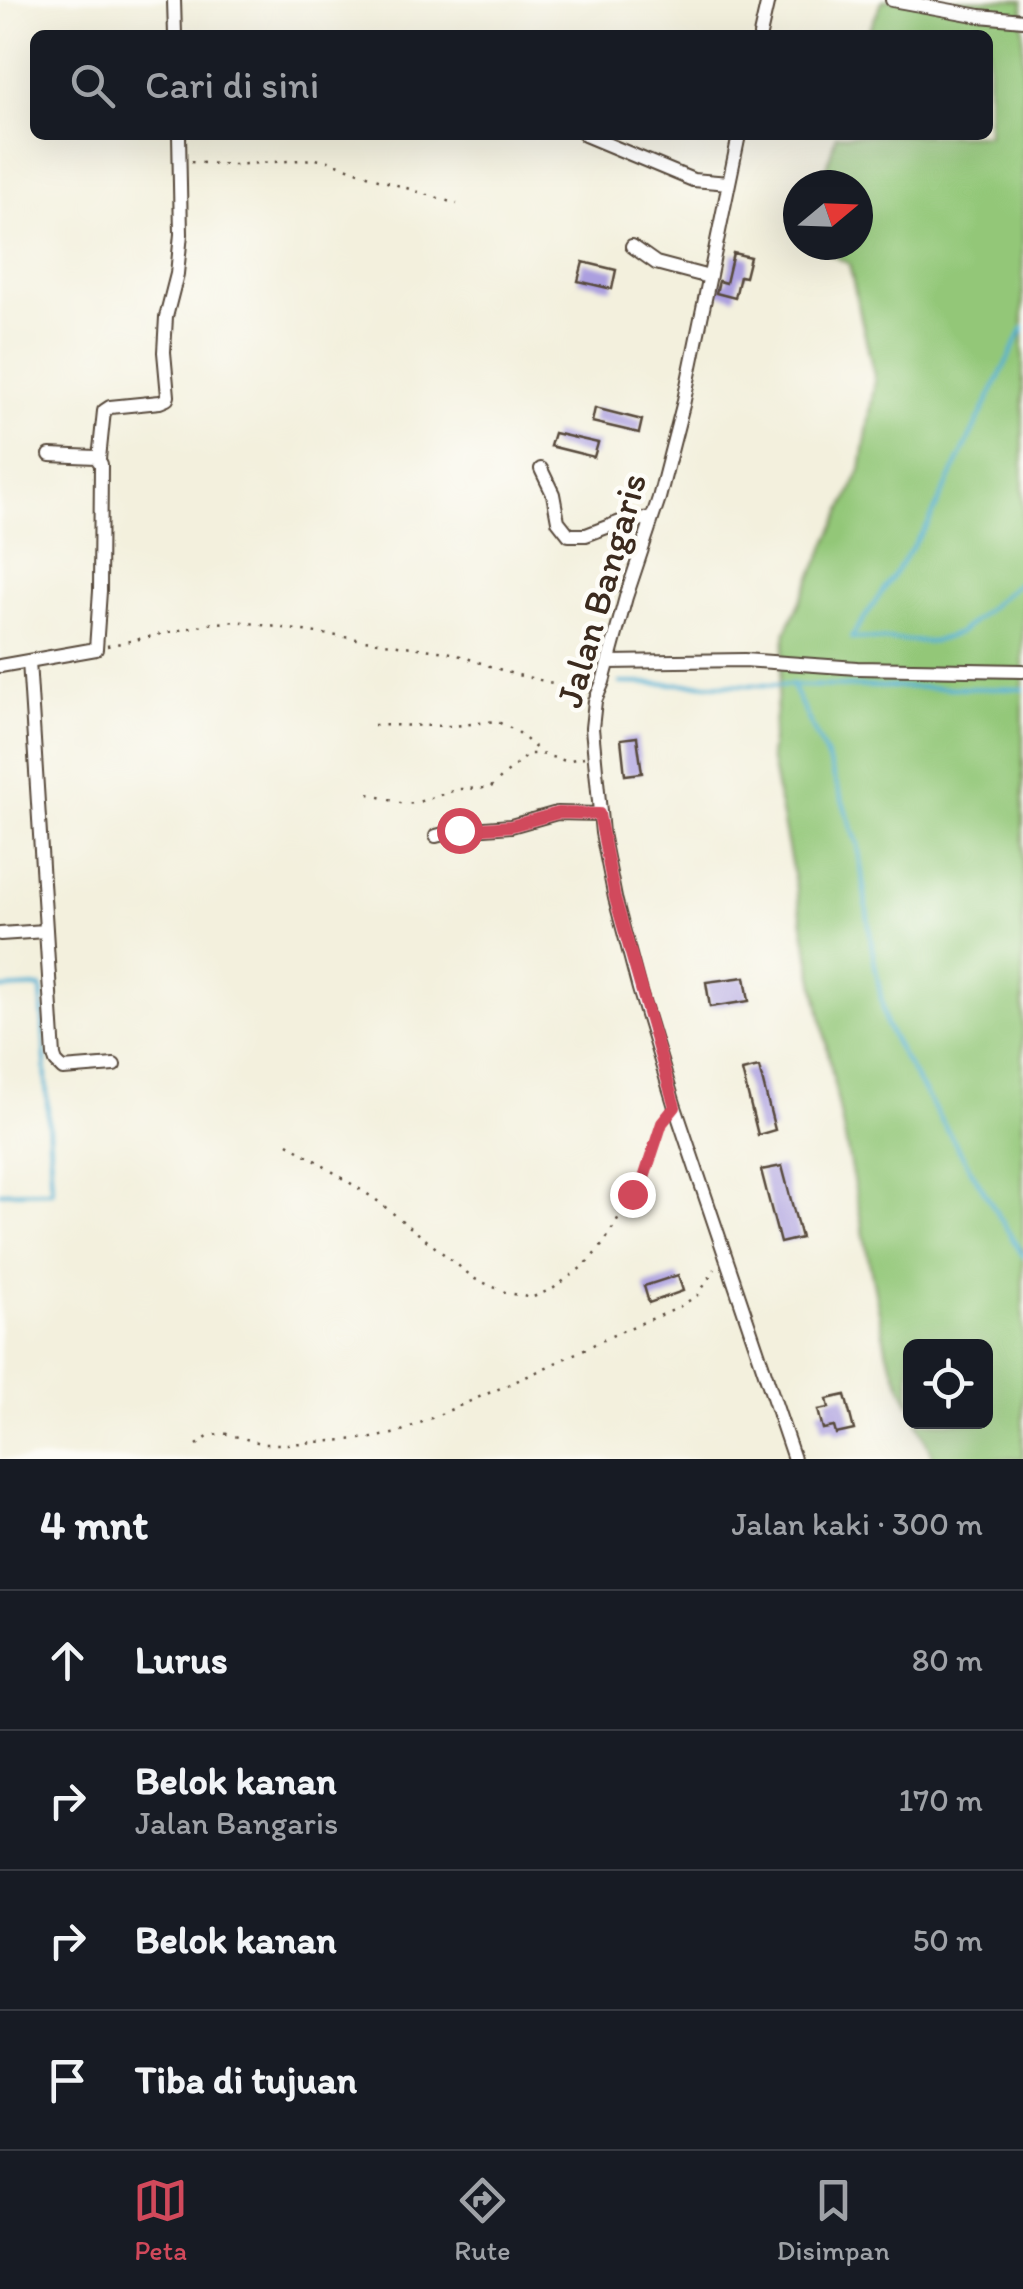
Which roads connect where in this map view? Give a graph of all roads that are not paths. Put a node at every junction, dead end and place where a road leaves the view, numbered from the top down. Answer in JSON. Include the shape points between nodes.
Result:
{"nodes":[{"id":1,"x":174,"y":0,"type":"edge"},
{"id":2,"x":768,"y":0,"type":"edge"},
{"id":3,"x":892,"y":0,"type":"edge"},
{"id":4,"x":1023,"y":20,"type":"edge"},
{"id":5,"x":175,"y":30,"type":"edge"},
{"id":6,"x":761,"y":30,"type":"edge"},
{"id":7,"x":179,"y":140,"type":"edge"},
{"id":8,"x":597,"y":140,"type":"edge"},
{"id":9,"x":738,"y":140,"type":"edge"},
{"id":10,"x":729,"y":183,"type":"junction"},
{"id":11,"x":632,"y":246,"type":"dead end"},
{"id":12,"x":709,"y":276,"type":"junction"},
{"id":13,"x":50,"y":456,"type":"dead end"},
{"id":14,"x":99,"y":460,"type":"junction"},
{"id":15,"x":541,"y":469,"type":"dead end"},
{"id":16,"x":652,"y":518,"type":"junction"},
{"id":17,"x":30,"y":660,"type":"junction"},
{"id":18,"x":609,"y":662,"type":"junction"},
{"id":19,"x":0,"y":666,"type":"edge"},
{"id":20,"x":1023,"y":671,"type":"edge"},
{"id":21,"x":599,"y":814,"type":"junction"},
{"id":22,"x":436,"y":836,"type":"dead end"},
{"id":23,"x":46,"y":931,"type":"junction"},
{"id":24,"x":0,"y":934,"type":"edge"},
{"id":25,"x":114,"y":1065,"type":"dead end"},
{"id":26,"x":794,"y":1459,"type":"edge"}],
"edges":[{"from":1,"to":5,"type":"street"},
{"from":2,"to":6,"type":"street"},
{"from":3,"to":4,"type":"street"},
{"from":7,"to":14,"type":"street","via":[[180,234],[164,352],[168,396],[104,410]]},
{"from":8,"to":10,"type":"street","via":[[692,180]]},
{"from":9,"to":10,"type":"street","name":"Jalan Bangaris"},
{"from":10,"to":12,"type":"street","name":"Jalan Bangaris"},
{"from":11,"to":12,"type":"street","via":[[656,263]]},
{"from":12,"to":16,"type":"street","name":"Jalan Bangaris"},
{"from":13,"to":14,"type":"street"},
{"from":14,"to":17,"type":"street","via":[[96,649]]},
{"from":15,"to":16,"type":"street","via":[[569,535]]},
{"from":16,"to":18,"type":"street","name":"Jalan Bangaris"},
{"from":17,"to":19,"type":"street"},
{"from":17,"to":23,"type":"street"},
{"from":18,"to":20,"type":"street"},
{"from":18,"to":21,"type":"street","name":"Jalan Bangaris","via":[[592,711]]},
{"from":21,"to":22,"type":"street","via":[[558,813]]},
{"from":21,"to":26,"type":"street","name":"Jalan Bangaris","via":[[615,898],[675,1107]]},
{"from":23,"to":24,"type":"street"},
{"from":23,"to":25,"type":"street","via":[[56,1062],[63,1069]]}]}
